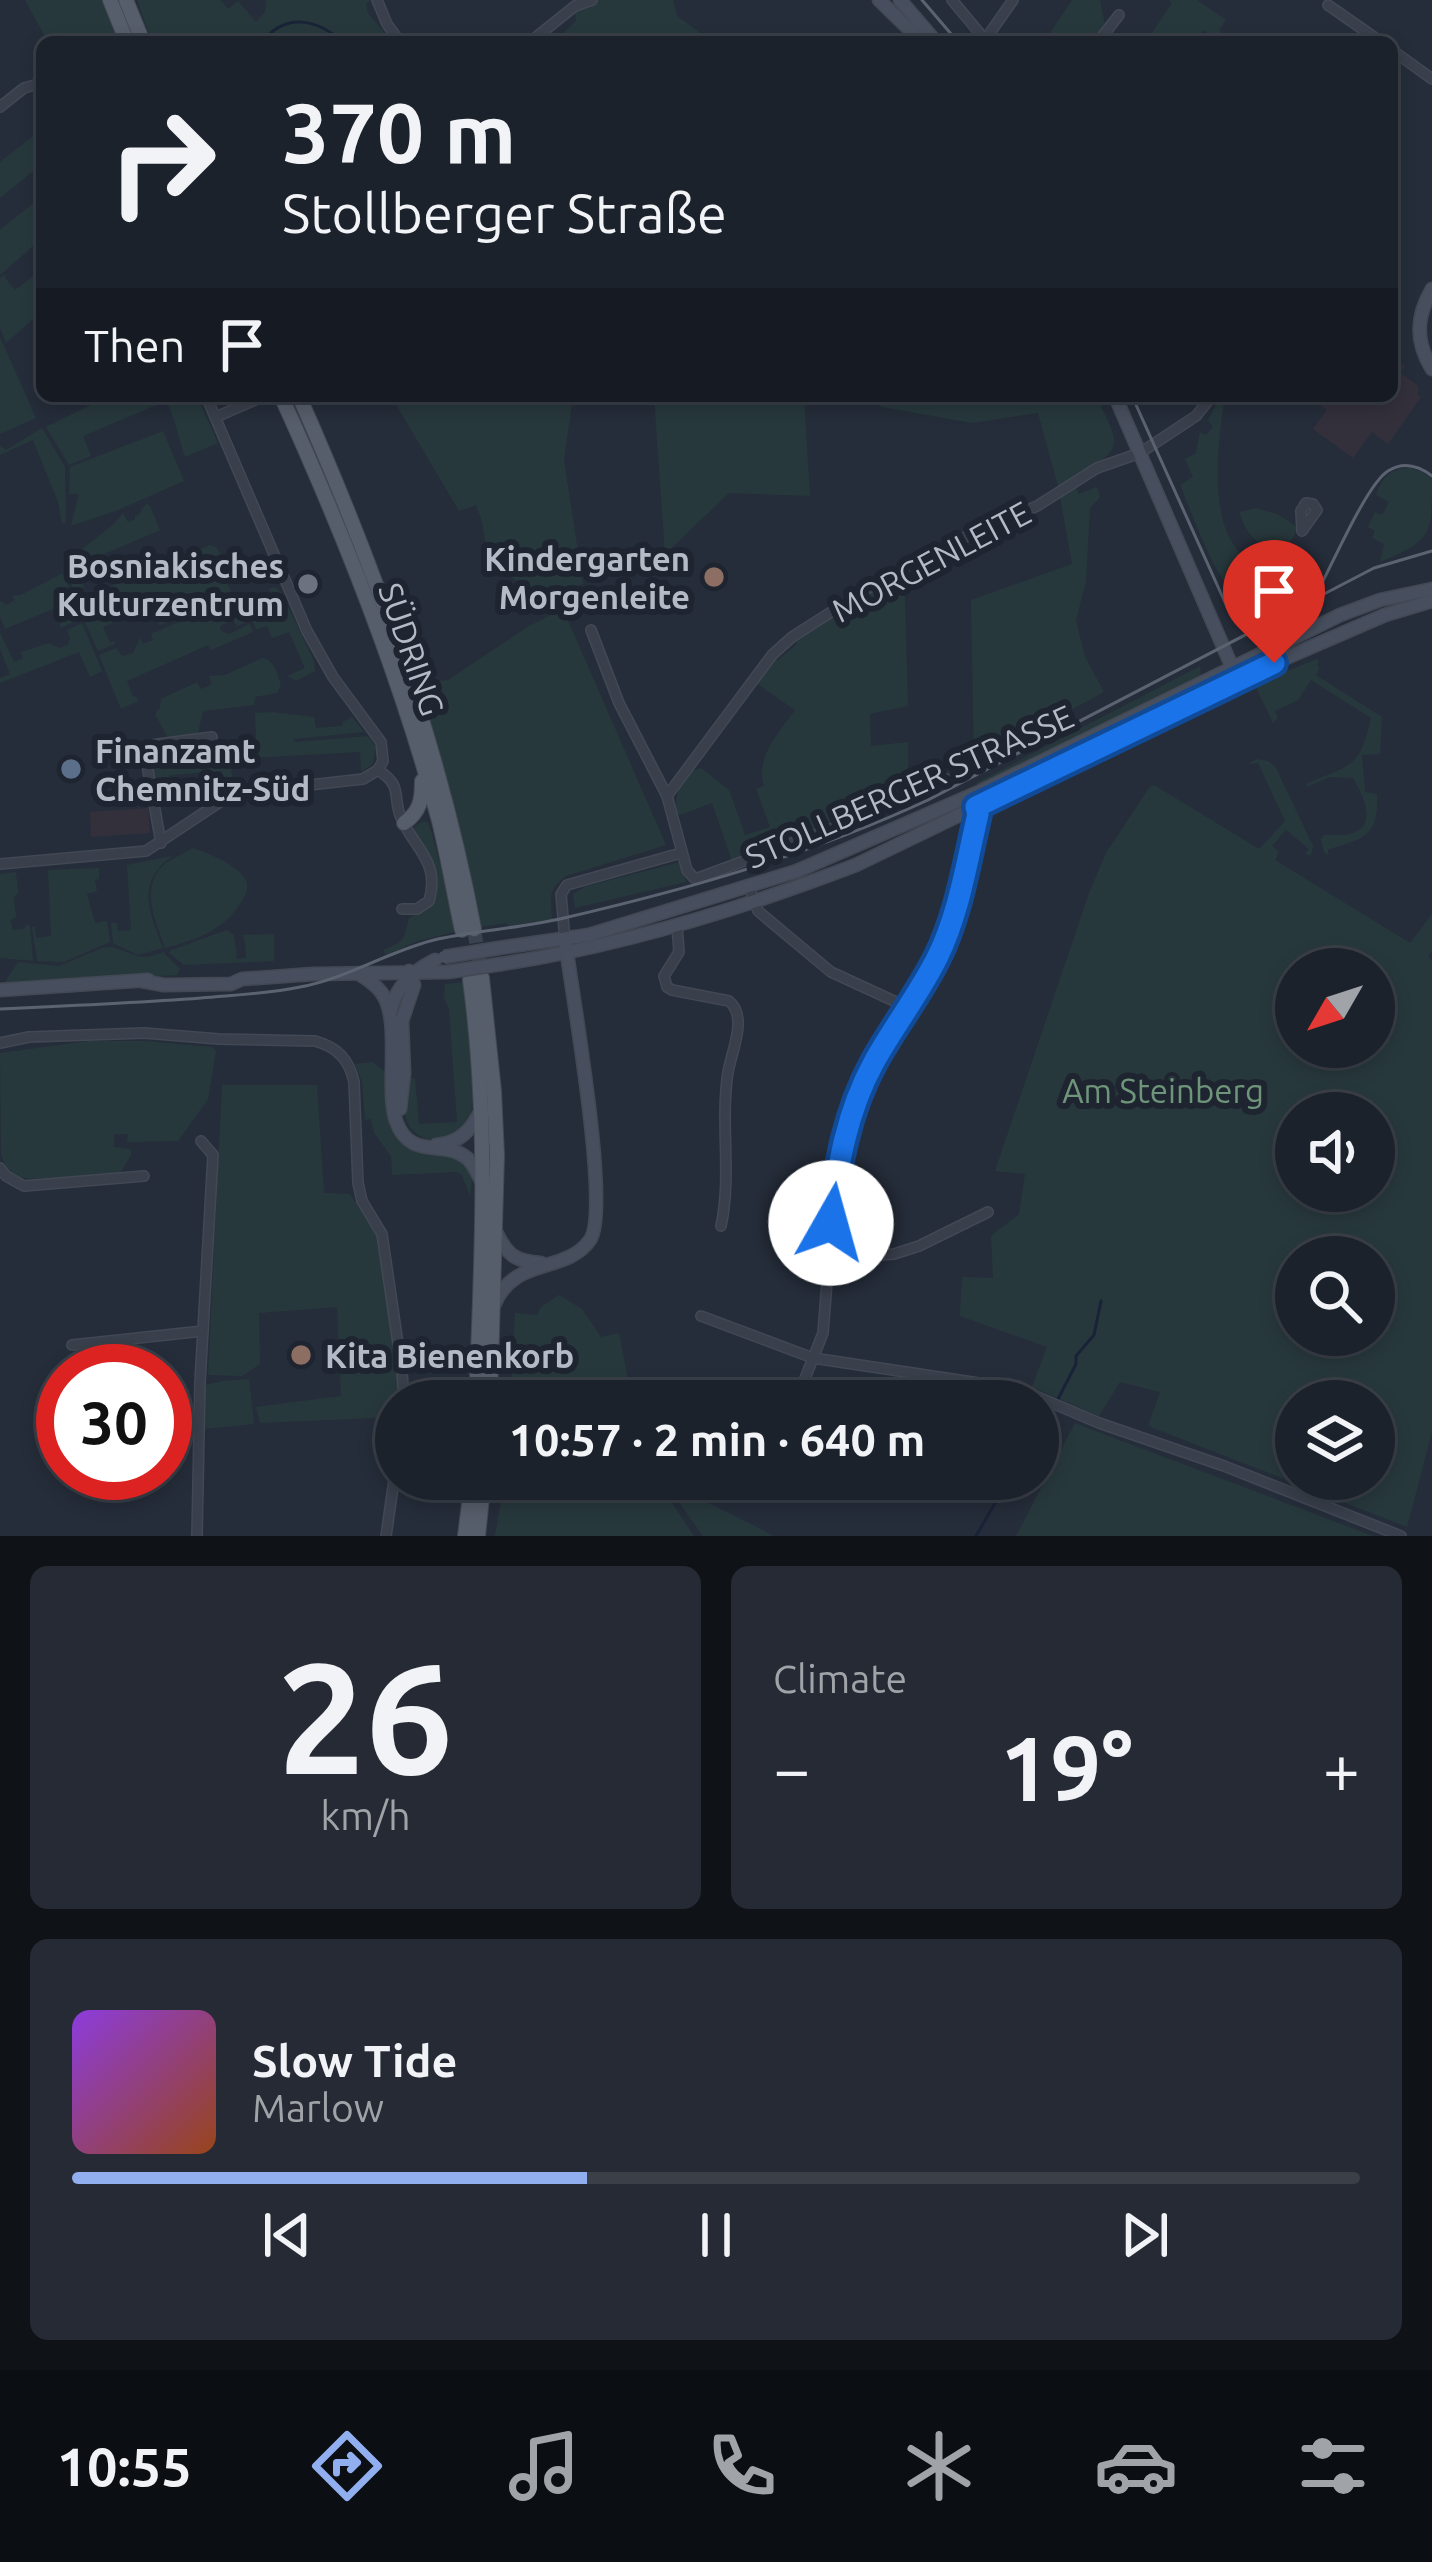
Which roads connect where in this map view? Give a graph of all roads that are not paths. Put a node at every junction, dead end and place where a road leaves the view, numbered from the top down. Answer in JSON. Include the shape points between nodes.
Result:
{"nodes":[{"id":1,"x":110,"y":0,"type":"edge"},
{"id":2,"x":126,"y":0,"type":"edge"},
{"id":3,"x":377,"y":0,"type":"edge"},
{"id":4,"x":592,"y":0,"type":"edge"},
{"id":5,"x":879,"y":0,"type":"edge"},
{"id":6,"x":900,"y":0,"type":"edge"},
{"id":7,"x":952,"y":0,"type":"edge"},
{"id":8,"x":1013,"y":0,"type":"edge"},
{"id":9,"x":1328,"y":5,"type":"dead end"},
{"id":10,"x":1119,"y":15,"type":"dead end"},
{"id":11,"x":125,"y":36,"type":"edge"},
{"id":12,"x":141,"y":36,"type":"edge"},
{"id":13,"x":396,"y":36,"type":"edge"},
{"id":14,"x":538,"y":36,"type":"edge"},
{"id":15,"x":916,"y":36,"type":"edge"},
{"id":16,"x":931,"y":36,"type":"edge"},
{"id":17,"x":982,"y":36,"type":"edge"},
{"id":18,"x":989,"y":36,"type":"edge"},
{"id":19,"x":1103,"y":36,"type":"edge"},
{"id":20,"x":1372,"y":36,"type":"edge"},
{"id":21,"x":1398,"y":54,"type":"edge"},
{"id":22,"x":1432,"y":79,"type":"edge"},
{"id":23,"x":36,"y":84,"type":"edge"},
{"id":24,"x":0,"y":107,"type":"edge"},
{"id":25,"x":1432,"y":289,"type":"edge"},
{"id":26,"x":1432,"y":369,"type":"edge"},
{"id":27,"x":209,"y":402,"type":"edge"},
{"id":28,"x":250,"y":402,"type":"edge"},
{"id":29,"x":284,"y":402,"type":"edge"},
{"id":30,"x":302,"y":402,"type":"edge"},
{"id":31,"x":1118,"y":402,"type":"edge"},
{"id":32,"x":1208,"y":402,"type":"edge"},
{"id":33,"x":216,"y":417,"type":"junction"},
{"id":34,"x":1140,"y":453,"type":"junction"},
{"id":35,"x":1432,"y":589,"type":"edge"},
{"id":36,"x":1432,"y":601,"type":"edge"},
{"id":37,"x":591,"y":630,"type":"dead end"},
{"id":38,"x":1235,"y":674,"type":"junction"},
{"id":39,"x":212,"y":737,"type":"dead end"},
{"id":40,"x":422,"y":764,"type":"junction"},
{"id":41,"x":378,"y":770,"type":"junction"},
{"id":42,"x":947,"y":779,"type":"dead end"},
{"id":43,"x":667,"y":796,"type":"junction"},
{"id":44,"x":976,"y":807,"type":"junction"},
{"id":45,"x":406,"y":826,"type":"junction"},
{"id":46,"x":161,"y":843,"type":"junction"},
{"id":47,"x":446,"y":854,"type":"junction"},
{"id":48,"x":681,"y":854,"type":"junction"},
{"id":49,"x":0,"y":864,"type":"edge"},
{"id":50,"x":751,"y":894,"type":"junction"},
{"id":51,"x":402,"y":909,"type":"dead end"},
{"id":52,"x":677,"y":925,"type":"junction"},
{"id":53,"x":566,"y":947,"type":"junction"},
{"id":54,"x":442,"y":966,"type":"junction"},
{"id":55,"x":408,"y":972,"type":"junction"},
{"id":56,"x":358,"y":974,"type":"junction"},
{"id":57,"x":0,"y":990,"type":"edge"},
{"id":58,"x":411,"y":997,"type":"junction"},
{"id":59,"x":908,"y":1007,"type":"junction"},
{"id":60,"x":390,"y":1020,"type":"junction"},
{"id":61,"x":0,"y":1043,"type":"edge"},
{"id":62,"x":482,"y":1107,"type":"junction"},
{"id":63,"x":201,"y":1141,"type":"dead end"},
{"id":64,"x":0,"y":1168,"type":"edge"},
{"id":65,"x":144,"y":1176,"type":"dead end"},
{"id":66,"x":484,"y":1186,"type":"junction"},
{"id":67,"x":988,"y":1212,"type":"dead end"},
{"id":68,"x":722,"y":1226,"type":"dead end"},
{"id":69,"x":496,"y":1232,"type":"junction"},
{"id":70,"x":827,"y":1258,"type":"junction"},
{"id":71,"x":554,"y":1262,"type":"junction"},
{"id":72,"x":494,"y":1306,"type":"junction"},
{"id":73,"x":701,"y":1316,"type":"dead end"},
{"id":74,"x":203,"y":1331,"type":"junction"},
{"id":75,"x":81,"y":1344,"type":"edge"},
{"id":76,"x":813,"y":1358,"type":"junction"},
{"id":77,"x":403,"y":1380,"type":"edge"},
{"id":78,"x":477,"y":1380,"type":"edge"},
{"id":79,"x":491,"y":1380,"type":"edge"},
{"id":80,"x":804,"y":1380,"type":"edge"},
{"id":81,"x":391,"y":1500,"type":"edge"},
{"id":82,"x":469,"y":1500,"type":"edge"},
{"id":83,"x":482,"y":1500,"type":"edge"},
{"id":84,"x":196,"y":1536,"type":"edge"},
{"id":85,"x":386,"y":1536,"type":"edge"},
{"id":86,"x":465,"y":1536,"type":"edge"},
{"id":87,"x":478,"y":1536,"type":"edge"},
{"id":88,"x":1401,"y":1536,"type":"edge"}],
"edges":[{"from":1,"to":11,"type":"main road"},
{"from":2,"to":12,"type":"main road"},
{"from":3,"to":13,"type":"street"},
{"from":4,"to":14,"type":"street"},
{"from":5,"to":15,"type":"main road"},
{"from":6,"to":16,"type":"main road"},
{"from":7,"to":17,"type":"street"},
{"from":8,"to":18,"type":"street"},
{"from":9,"to":20,"type":"street"},
{"from":10,"to":19,"type":"street"},
{"from":21,"to":22,"type":"street"},
{"from":23,"to":24,"type":"street"},
{"from":25,"to":26,"type":"main road","via":[[1418,331]]},
{"from":27,"to":33,"type":"street"},
{"from":28,"to":33,"type":"street"},
{"from":29,"to":40,"type":"main road","name":"SÜDRING","via":[[377,627]]},
{"from":30,"to":47,"type":"main road","name":"SÜDRING","via":[[392,623],[452,818],[468,929]]},
{"from":31,"to":34,"type":"main road"},
{"from":32,"to":34,"type":"street","name":"MORGENLEITE"},
{"from":33,"to":41,"type":"street","via":[[307,631],[381,742]]},
{"from":34,"to":38,"type":"main road"},
{"from":34,"to":43,"type":"street","name":"MORGENLEITE","via":[[913,563],[792,638]]},
{"from":35,"to":38,"type":"main road","name":"STOLLBERGER STRASSE","via":[[1360,607]]},
{"from":36,"to":38,"type":"main road","name":"STOLLBERGER STRASSE"},
{"from":37,"to":43,"type":"street"},
{"from":38,"to":44,"type":"main road","name":"STOLLBERGER STRASSE"},
{"from":38,"to":50,"type":"main road","name":"STOLLBERGER STRASSE"},
{"from":39,"to":46,"type":"street","via":[[147,749]]},
{"from":40,"to":45,"type":"main road","via":[[420,807]]},
{"from":40,"to":47,"type":"main road","name":"SÜDRING"},
{"from":41,"to":45,"type":"street","via":[[397,790]]},
{"from":41,"to":46,"type":"street","via":[[355,781],[238,793]]},
{"from":42,"to":48,"type":"street","name":"STOLLBERGER STRASSE","via":[[698,878]]},
{"from":43,"to":48,"type":"street"},
{"from":44,"to":50,"type":"main road","name":"STOLLBERGER STRASSE","via":[[856,865]]},
{"from":44,"to":59,"type":"street","via":[[940,953]]},
{"from":45,"to":47,"type":"main road","via":[[425,823]]},
{"from":45,"to":51,"type":"street","via":[[430,865],[431,894],[424,907]]},
{"from":46,"to":49,"type":"street","via":[[135,854]]},
{"from":48,"to":53,"type":"street","via":[[567,885]]},
{"from":50,"to":52,"type":"main road","name":"STOLLBERGER STRASSE"},
{"from":50,"to":53,"type":"main road","name":"STOLLBERGER STRASSE"},
{"from":50,"to":59,"type":"street","via":[[758,911],[831,972]]},
{"from":52,"to":53,"type":"main road","name":"STOLLBERGER STRASSE"},
{"from":52,"to":68,"type":"street","via":[[679,952],[664,976],[667,987],[729,1000],[739,1015],[725,1096]]},
{"from":53,"to":54,"type":"main road","name":"STOLLBERGER STRASSE","bridge":true,"via":[[501,964]]},
{"from":53,"to":54,"type":"main road","name":"STOLLBERGER STRASSE","bridge":true,"via":[[499,948]]},
{"from":53,"to":71,"type":"main road","via":[[597,1224],[580,1250]]},
{"from":54,"to":55,"type":"main road","name":"STOLLBERGER STRASSE"},
{"from":54,"to":58,"type":"main road"},
{"from":55,"to":56,"type":"main road","name":"STOLLBERGER STRASSE"},
{"from":55,"to":58,"type":"main road"},
{"from":55,"to":60,"type":"main road"},
{"from":56,"to":57,"type":"main road","name":"STOLLBERGER STRASSE"},
{"from":56,"to":60,"type":"main road","via":[[384,996]]},
{"from":58,"to":62,"type":"main road","via":[[402,1021],[400,1115],[407,1130],[429,1145],[449,1143],[466,1134]]},
{"from":59,"to":70,"type":"street","via":[[852,1112]]},
{"from":60,"to":66,"type":"main road","via":[[398,1126],[420,1146],[464,1156]]},
{"from":61,"to":77,"type":"street","via":[[144,1033],[315,1041],[338,1052],[353,1082],[358,1184],[382,1234]]},
{"from":62,"to":66,"type":"main road"},
{"from":62,"to":69,"type":"main road","via":[[476,979],[494,1091]]},
{"from":63,"to":74,"type":"street","via":[[212,1155]]},
{"from":64,"to":65,"type":"street","via":[[24,1186]]},
{"from":66,"to":78,"type":"main road"},
{"from":67,"to":70,"type":"street","via":[[919,1246]]},
{"from":69,"to":71,"type":"main road","via":[[513,1258]]},
{"from":69,"to":72,"type":"main road"},
{"from":70,"to":76,"type":"street","via":[[827,1305]]},
{"from":71,"to":72,"type":"main road","via":[[509,1280]]},
{"from":72,"to":79,"type":"main road"},
{"from":73,"to":76,"type":"street"},
{"from":74,"to":75,"type":"street"},
{"from":74,"to":84,"type":"street"},
{"from":76,"to":80,"type":"street"},
{"from":76,"to":88,"type":"street","via":[[1019,1389]]},
{"from":81,"to":85,"type":"street"},
{"from":82,"to":86,"type":"main road"},
{"from":83,"to":87,"type":"main road"}]}
